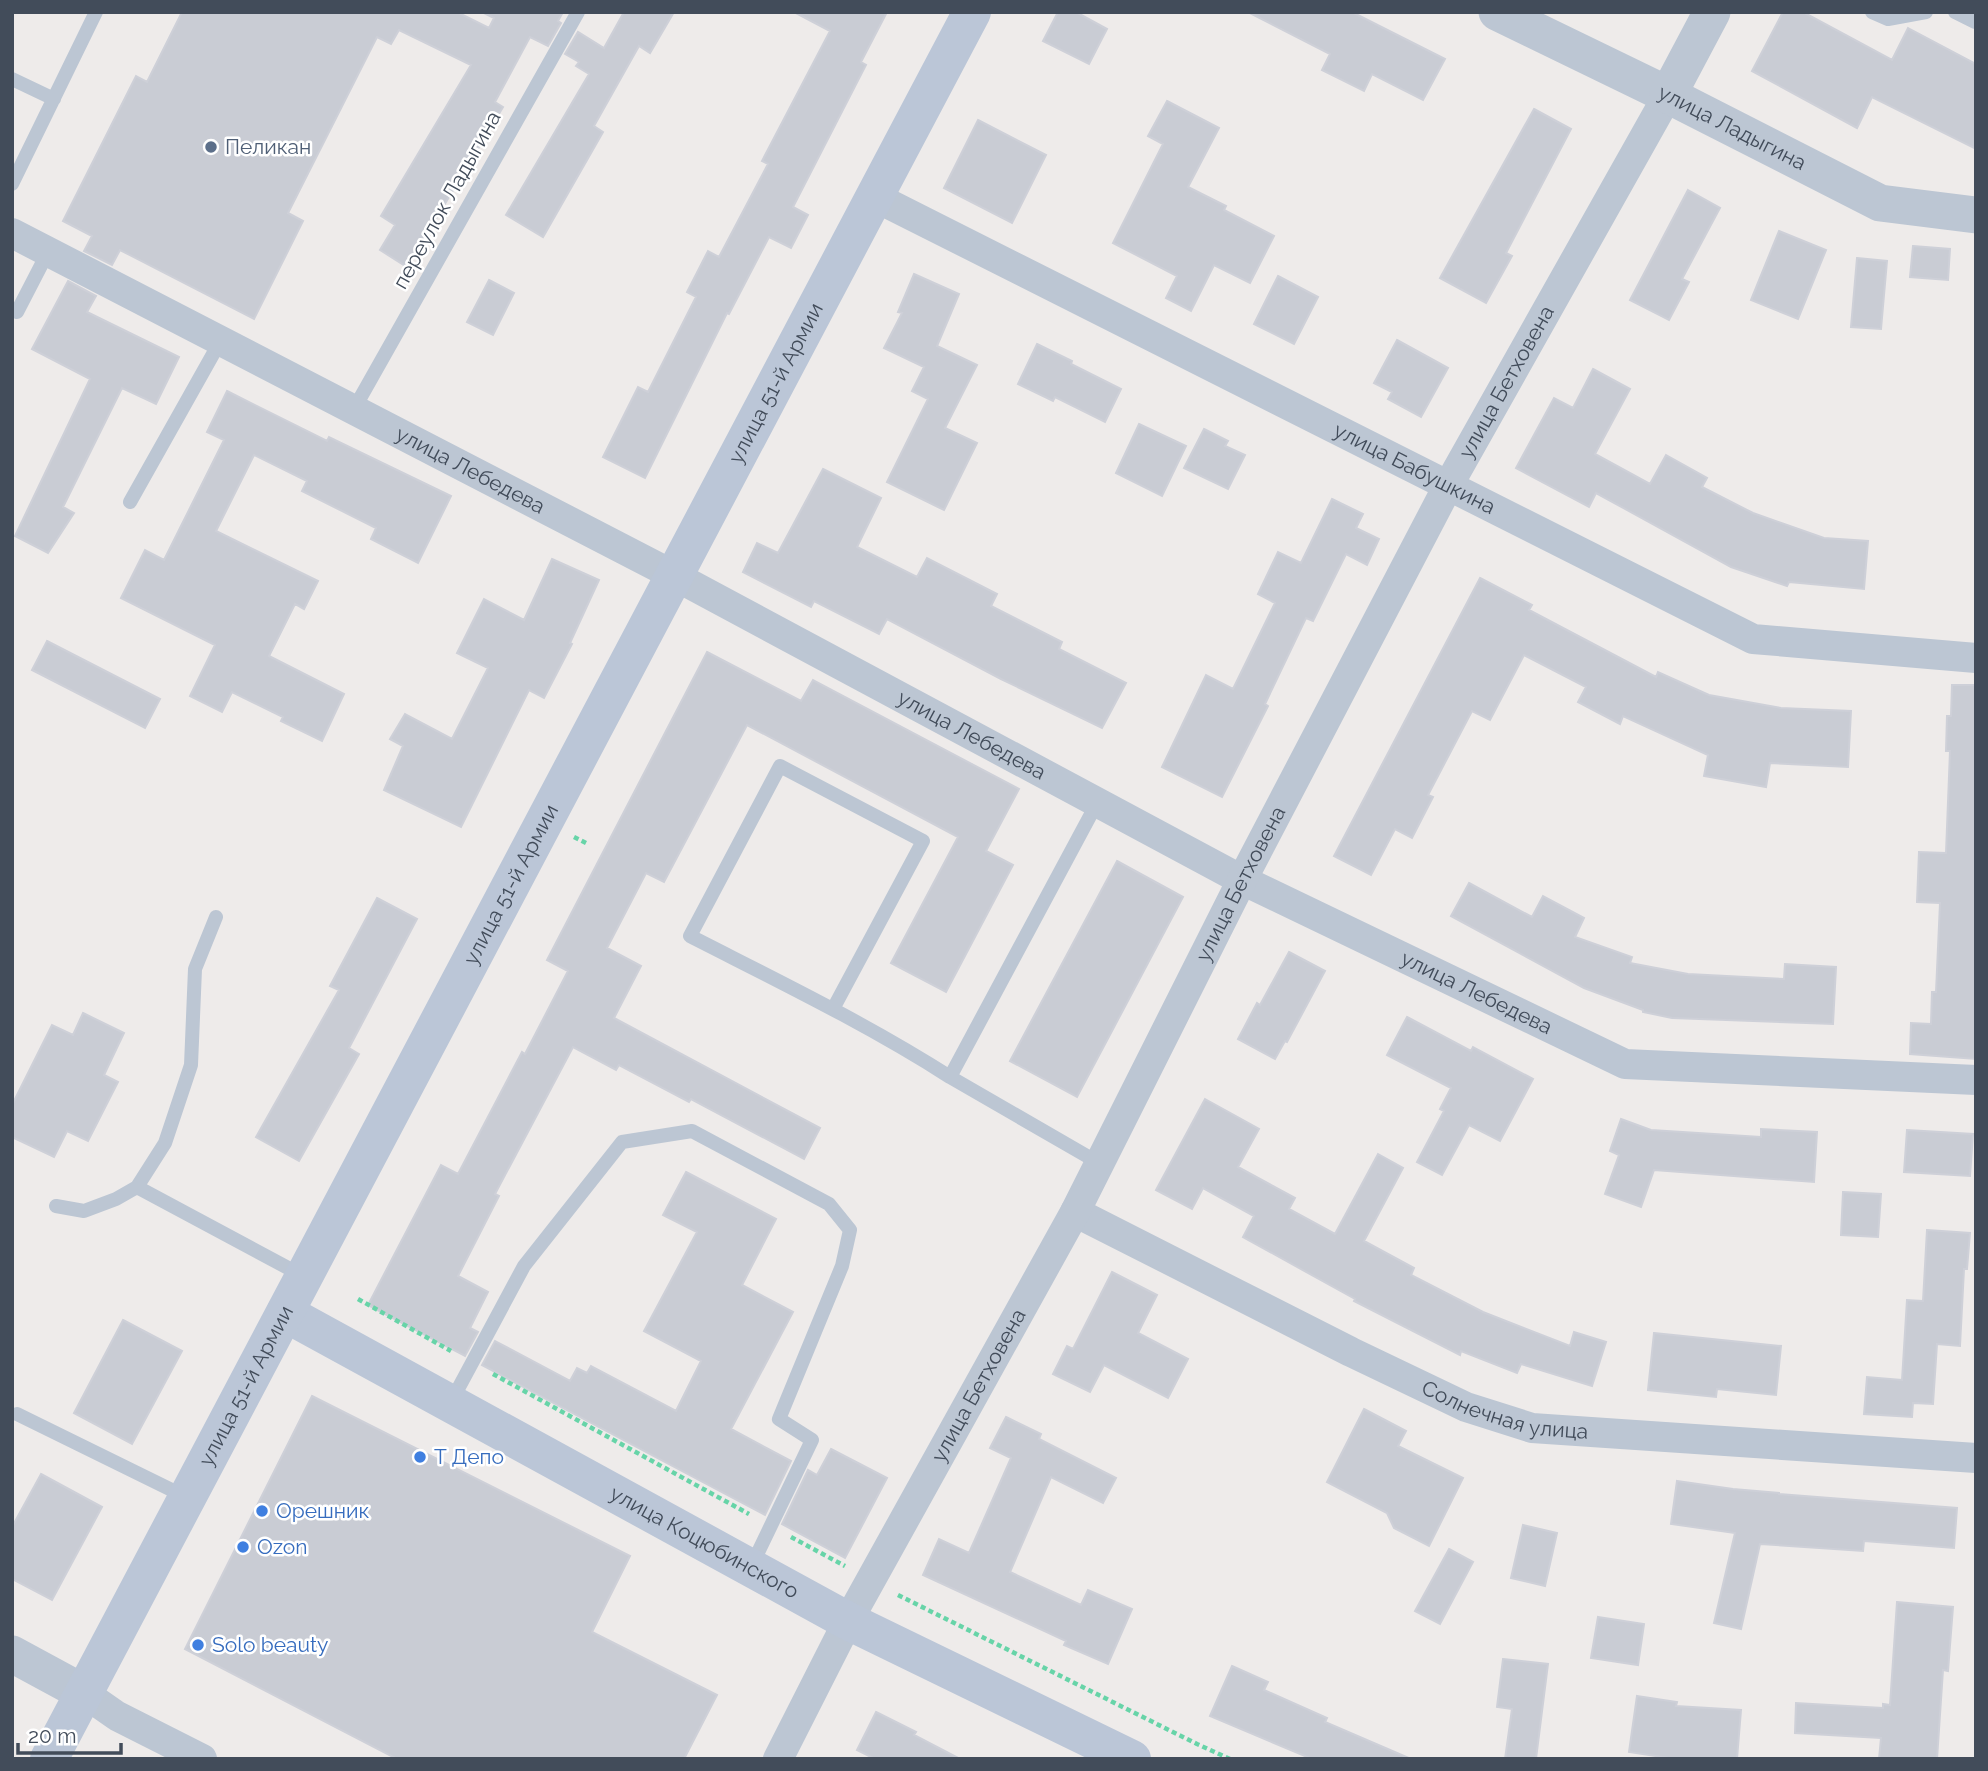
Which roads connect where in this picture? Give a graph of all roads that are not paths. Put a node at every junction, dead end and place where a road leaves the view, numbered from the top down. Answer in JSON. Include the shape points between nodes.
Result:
{"nodes":[{"id":1,"x":96,"y":12,"type":"edge"},
{"id":2,"x":578,"y":12,"type":"edge"},
{"id":3,"x":972,"y":12,"type":"edge"},
{"id":4,"x":1497,"y":12,"type":"edge"},
{"id":5,"x":1713,"y":12,"type":"edge"},
{"id":6,"x":1872,"y":12,"type":"edge"},
{"id":7,"x":1926,"y":12,"type":"edge"},
{"id":8,"x":1955,"y":12,"type":"edge"},
{"id":9,"x":1975,"y":22,"type":"edge"},
{"id":10,"x":12,"y":79,"type":"edge"},
{"id":11,"x":1668,"y":95,"type":"junction"},
{"id":12,"x":54,"y":99,"type":"junction"},
{"id":13,"x":12,"y":184,"type":"edge"},
{"id":14,"x":875,"y":197,"type":"junction"},
{"id":15,"x":1976,"y":215,"type":"edge"},
{"id":16,"x":12,"y":233,"type":"edge"},
{"id":17,"x":48,"y":252,"type":"junction"},
{"id":18,"x":14,"y":315,"type":"edge"},
{"id":19,"x":221,"y":341,"type":"junction"},
{"id":20,"x":354,"y":409,"type":"junction"},
{"id":21,"x":1448,"y":486,"type":"junction"},
{"id":22,"x":130,"y":502,"type":"dead end"},
{"id":23,"x":675,"y":576,"type":"junction"},
{"id":24,"x":1976,"y":658,"type":"edge"},
{"id":25,"x":1097,"y":803,"type":"junction"},
{"id":26,"x":1241,"y":880,"type":"junction"},
{"id":27,"x":216,"y":917,"type":"dead end"},
{"id":28,"x":833,"y":1009,"type":"junction"},
{"id":29,"x":950,"y":1077,"type":"junction"},
{"id":30,"x":1976,"y":1080,"type":"edge"},
{"id":31,"x":1099,"y":1163,"type":"junction"},
{"id":32,"x":137,"y":1187,"type":"junction"},
{"id":33,"x":56,"y":1206,"type":"dead end"},
{"id":34,"x":1075,"y":1212,"type":"junction"},
{"id":35,"x":304,"y":1277,"type":"junction"},
{"id":36,"x":285,"y":1313,"type":"junction"},
{"id":37,"x":451,"y":1404,"type":"junction"},
{"id":38,"x":18,"y":1414,"type":"dead end"},
{"id":39,"x":1976,"y":1458,"type":"edge"},
{"id":40,"x":187,"y":1498,"type":"junction"},
{"id":41,"x":751,"y":1568,"type":"junction"},
{"id":42,"x":848,"y":1621,"type":"junction"},
{"id":43,"x":12,"y":1654,"type":"edge"},
{"id":44,"x":84,"y":1693,"type":"junction"},
{"id":45,"x":49,"y":1759,"type":"edge"},
{"id":46,"x":202,"y":1759,"type":"edge"},
{"id":47,"x":778,"y":1759,"type":"edge"},
{"id":48,"x":1132,"y":1759,"type":"edge"}],
"edges":[{"from":1,"to":12,"type":"lane"},
{"from":2,"to":20,"type":"lane","name":"переулок Ладыгина"},
{"from":3,"to":14,"type":"main road","name":"улица 51-й Армии"},
{"from":4,"to":11,"type":"street","name":"улица Ладыгина"},
{"from":5,"to":11,"type":"street","name":"улица Бетховена"},
{"from":6,"to":7,"type":"lane","via":[[1888,19]]},
{"from":8,"to":9,"type":"lane"},
{"from":10,"to":12,"type":"lane"},
{"from":11,"to":15,"type":"street","name":"улица Ладыгина","via":[[1880,203]]},
{"from":11,"to":21,"type":"street","name":"улица Бетховена"},
{"from":12,"to":13,"type":"lane"},
{"from":14,"to":21,"type":"street","name":"улица Бабушкина"},
{"from":14,"to":23,"type":"main road","name":"улица 51-й Армии"},
{"from":16,"to":17,"type":"street","name":"улица Лебедева"},
{"from":17,"to":18,"type":"lane"},
{"from":17,"to":19,"type":"street","name":"улица Лебедева"},
{"from":19,"to":20,"type":"street","name":"улица Лебедева"},
{"from":19,"to":22,"type":"lane"},
{"from":20,"to":23,"type":"street","name":"улица Лебедева"},
{"from":21,"to":24,"type":"street","name":"улица Бабушкина","via":[[1753,639]]},
{"from":21,"to":26,"type":"street","name":"улица Бетховена"},
{"from":23,"to":25,"type":"street","name":"улица Лебедева"},
{"from":23,"to":35,"type":"main road","name":"улица 51-й Армии"},
{"from":25,"to":26,"type":"street","name":"улица Лебедева"},
{"from":25,"to":29,"type":"lane"},
{"from":26,"to":30,"type":"street","name":"улица Лебедева","via":[[1625,1063]]},
{"from":26,"to":31,"type":"street","name":"улица Бетховена"},
{"from":27,"to":32,"type":"lane","via":[[195,969],[191,1065],[165,1143]]},
{"from":28,"to":28,"type":"lane","via":[[690,936],[780,766],[923,841]]},
{"from":28,"to":29,"type":"lane"},
{"from":29,"to":31,"type":"lane"},
{"from":31,"to":34,"type":"street","name":"улица Бетховена"},
{"from":32,"to":33,"type":"lane","via":[[84,1211]]},
{"from":32,"to":35,"type":"lane"},
{"from":34,"to":39,"type":"street","name":"Солнечная улица","via":[[1466,1408],[1532,1428]]},
{"from":34,"to":42,"type":"street","name":"улица Бетховена"},
{"from":35,"to":36,"type":"main road","name":"улица 51-й Армии"},
{"from":36,"to":37,"type":"main road","name":"улица Коцюбинского"},
{"from":36,"to":40,"type":"main road","name":"улица 51-й Армии"},
{"from":37,"to":41,"type":"main road","name":"улица Коцюбинского"},
{"from":37,"to":41,"type":"lane","via":[[524,1266],[622,1142],[692,1131],[829,1204],[850,1230],[842,1266],[779,1419],[812,1440]]},
{"from":38,"to":40,"type":"lane"},
{"from":40,"to":44,"type":"main road","name":"улица 51-й Армии"},
{"from":41,"to":42,"type":"main road","name":"улица Коцюбинского"},
{"from":42,"to":47,"type":"street","name":"улица Бетховена"},
{"from":42,"to":48,"type":"main road","name":"улица Коцюбинского"},
{"from":43,"to":44,"type":"street"},
{"from":44,"to":45,"type":"main road","name":"улица 51-й Армии"},
{"from":44,"to":46,"type":"street","via":[[117,1716]]}]}
